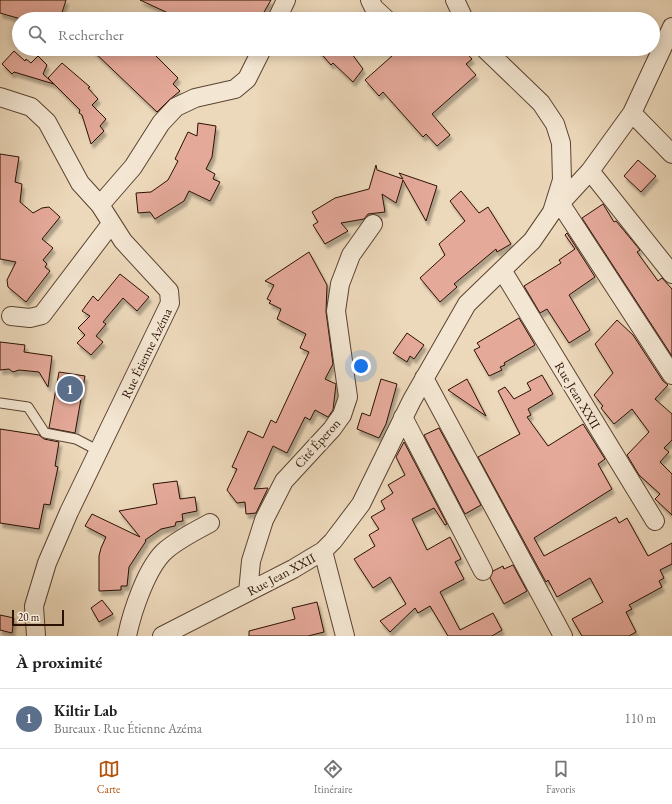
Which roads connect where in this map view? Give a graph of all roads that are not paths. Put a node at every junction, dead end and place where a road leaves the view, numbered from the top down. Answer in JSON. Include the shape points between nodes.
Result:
{"nodes":[{"id":1,"x":286,"y":0,"type":"edge"},
{"id":2,"x":370,"y":0,"type":"edge"},
{"id":3,"x":455,"y":0,"type":"edge"},
{"id":4,"x":280,"y":12,"type":"edge"},
{"id":5,"x":378,"y":12,"type":"edge"},
{"id":6,"x":461,"y":12,"type":"edge"},
{"id":7,"x":672,"y":27,"type":"edge"},
{"id":8,"x":660,"y":52,"type":"edge"},
{"id":9,"x":258,"y":56,"type":"edge"},
{"id":10,"x":492,"y":56,"type":"edge"},
{"id":11,"x":658,"y":56,"type":"edge"},
{"id":12,"x":0,"y":97,"type":"edge"},
{"id":13,"x":632,"y":112,"type":"junction"},
{"id":14,"x":672,"y":154,"type":"edge"},
{"id":15,"x":590,"y":171,"type":"junction"},
{"id":16,"x":100,"y":205,"type":"junction"},
{"id":17,"x":556,"y":208,"type":"junction"},
{"id":18,"x":111,"y":224,"type":"junction"},
{"id":19,"x":373,"y":224,"type":"dead end"},
{"id":20,"x":502,"y":270,"type":"junction"},
{"id":21,"x":672,"y":274,"type":"edge"},
{"id":22,"x":11,"y":316,"type":"dead end"},
{"id":23,"x":672,"y":374,"type":"edge"},
{"id":24,"x":424,"y":378,"type":"junction"},
{"id":25,"x":0,"y":402,"type":"edge"},
{"id":26,"x":403,"y":417,"type":"junction"},
{"id":27,"x":99,"y":451,"type":"junction"},
{"id":28,"x":655,"y":521,"type":"dead end"},
{"id":29,"x":210,"y":523,"type":"dead end"},
{"id":30,"x":323,"y":551,"type":"junction"},
{"id":31,"x":483,"y":571,"type":"dead end"},
{"id":32,"x":248,"y":592,"type":"junction"},
{"id":33,"x":36,"y":636,"type":"edge"},
{"id":34,"x":127,"y":636,"type":"edge"},
{"id":35,"x":162,"y":636,"type":"edge"},
{"id":36,"x":345,"y":636,"type":"edge"},
{"id":37,"x":563,"y":636,"type":"edge"}],
"edges":[{"from":1,"to":4,"type":"street"},
{"from":2,"to":5,"type":"street"},
{"from":3,"to":6,"type":"street"},
{"from":7,"to":8,"type":"street","name":"Rue Jean XXII"},
{"from":9,"to":16,"type":"street","via":[[247,79],[235,89],[195,98],[176,107],[161,123],[133,167]]},
{"from":10,"to":17,"type":"street","name":"Rue Jean XXII","via":[[541,103],[555,124],[561,143],[562,180]]},
{"from":11,"to":13,"type":"street","name":"Rue Jean XXII"},
{"from":12,"to":16,"type":"street","name":"Rue Étienne Azéma","via":[[31,107],[47,122],[80,183]]},
{"from":13,"to":14,"type":"street"},
{"from":13,"to":15,"type":"street","name":"Rue Jean XXII"},
{"from":15,"to":17,"type":"street","name":"Rue Jean XXII"},
{"from":15,"to":21,"type":"street"},
{"from":16,"to":18,"type":"street","name":"Rue Étienne Azéma"},
{"from":17,"to":20,"type":"street","name":"Rue Jean XXII","via":[[532,241]]},
{"from":17,"to":23,"type":"street"},
{"from":18,"to":22,"type":"street","via":[[42,315],[30,318]]},
{"from":18,"to":27,"type":"street","name":"Rue Étienne Azéma","via":[[123,241],[169,291],[170,303]]},
{"from":19,"to":32,"type":"street","name":"Cité Éperon","via":[[350,255],[339,291],[336,311],[348,397],[342,415],[284,481],[264,520],[251,561]]},
{"from":20,"to":24,"type":"street","name":"Rue Jean XXII","via":[[467,304]]},
{"from":20,"to":28,"type":"street","name":"Rue Jean XXII"},
{"from":24,"to":26,"type":"street","name":"Rue Jean XXII"},
{"from":24,"to":37,"type":"street"},
{"from":25,"to":27,"type":"lane","via":[[28,408],[45,433],[76,439]]},
{"from":26,"to":30,"type":"street","name":"Rue Jean XXII","via":[[361,504]]},
{"from":26,"to":31,"type":"street"},
{"from":27,"to":33,"type":"street","name":"Rue Étienne Azéma","via":[[69,512],[38,589],[34,606]]},
{"from":29,"to":34,"type":"street","via":[[180,540],[165,551],[154,564]]},
{"from":30,"to":32,"type":"street","name":"Rue Jean XXII"},
{"from":30,"to":36,"type":"street"},
{"from":32,"to":35,"type":"street","name":"Rue Jean XXII"}]}
